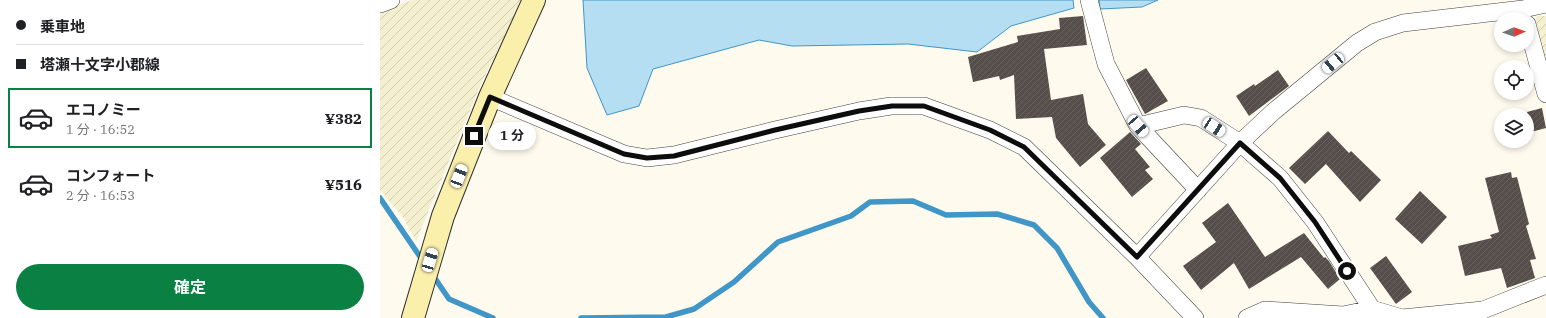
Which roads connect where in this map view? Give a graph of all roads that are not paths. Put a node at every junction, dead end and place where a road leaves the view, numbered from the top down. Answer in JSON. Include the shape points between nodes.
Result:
{"nodes":[{"id":1,"x":391,"y":0,"type":"edge"},
{"id":2,"x":1089,"y":0,"type":"edge"},
{"id":3,"x":531,"y":3,"type":"edge"},
{"id":4,"x":380,"y":4,"type":"edge"},
{"id":5,"x":1546,"y":4,"type":"edge"},
{"id":6,"x":1534,"y":12,"type":"edge"},
{"id":7,"x":1494,"y":19,"type":"edge"},
{"id":8,"x":1534,"y":51,"type":"edge"},
{"id":9,"x":1546,"y":94,"type":"edge"},
{"id":10,"x":490,"y":97,"type":"junction"},
{"id":11,"x":1138,"y":126,"type":"junction"},
{"id":12,"x":1240,"y":143,"type":"junction"},
{"id":13,"x":1198,"y":190,"type":"junction"},
{"id":14,"x":1137,"y":257,"type":"junction"},
{"id":15,"x":1546,"y":285,"type":"edge"},
{"id":16,"x":1372,"y":308,"type":"junction"},
{"id":17,"x":413,"y":318,"type":"edge"},
{"id":18,"x":1195,"y":318,"type":"edge"},
{"id":19,"x":1247,"y":318,"type":"edge"}],
"edges":[{"from":1,"to":4,"type":"street"},
{"from":2,"to":11,"type":"street","via":[[1106,64]]},
{"from":3,"to":10,"type":"main road"},
{"from":5,"to":6,"type":"street"},
{"from":7,"to":12,"type":"street","via":[[1403,22],[1375,32],[1357,43],[1273,112]]},
{"from":8,"to":9,"type":"street"},
{"from":10,"to":14,"type":"street","via":[[624,154],[647,158],[674,156],[859,111],[892,106],[924,106],[990,130],[1024,147]]},
{"from":10,"to":17,"type":"main road","via":[[443,216]]},
{"from":11,"to":12,"type":"street","via":[[1184,115],[1201,118]]},
{"from":11,"to":13,"type":"street"},
{"from":12,"to":13,"type":"street"},
{"from":12,"to":16,"type":"street","via":[[1280,178],[1315,222]]},
{"from":13,"to":14,"type":"street"},
{"from":14,"to":18,"type":"street"},
{"from":15,"to":16,"type":"street","via":[[1483,310],[1402,318]]},
{"from":16,"to":19,"type":"street","via":[[1343,315],[1264,310]]}]}
